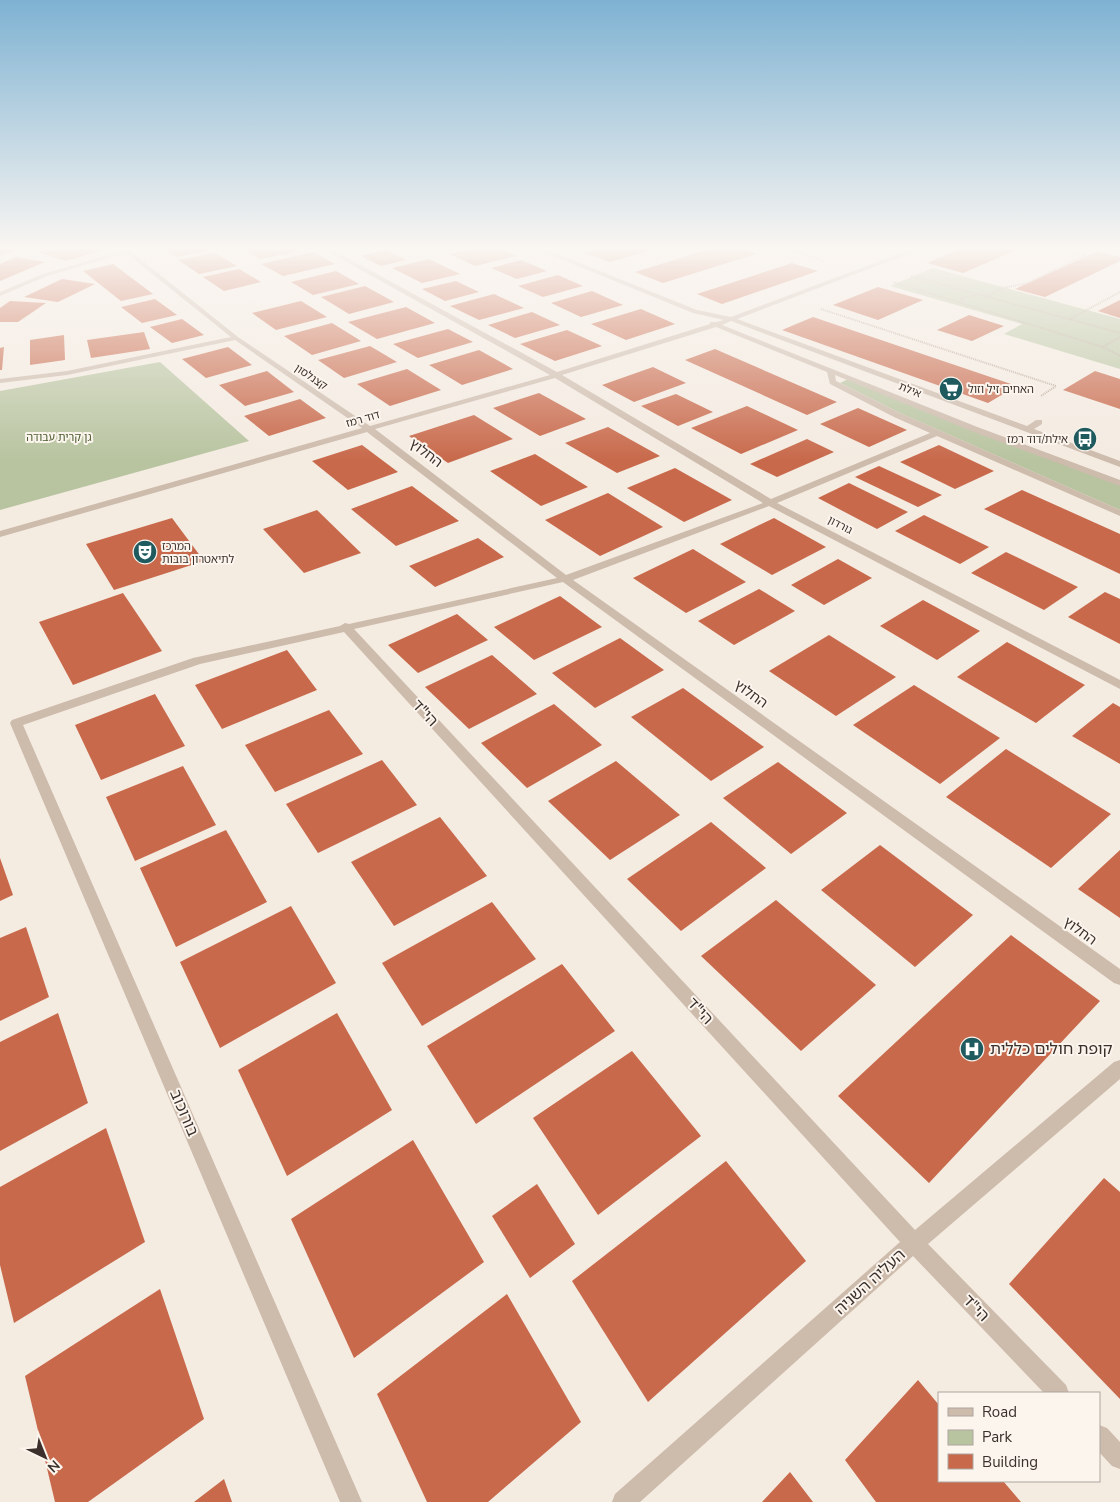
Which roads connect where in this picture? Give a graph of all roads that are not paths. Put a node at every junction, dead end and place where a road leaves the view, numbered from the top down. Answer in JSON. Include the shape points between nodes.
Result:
{"nodes":[{"id":1,"x":212,"y":319,"type":"edge"},
{"id":2,"x":454,"y":319,"type":"edge"},
{"id":3,"x":706,"y":319,"type":"edge"},
{"id":4,"x":731,"y":319,"type":"joint"},
{"id":5,"x":715,"y":325,"type":"junction"},
{"id":6,"x":236,"y":338,"type":"junction"},
{"id":7,"x":830,"y":370,"type":"junction"},
{"id":8,"x":556,"y":375,"type":"junction"},
{"id":9,"x":0,"y":381,"type":"edge"},
{"id":10,"x":1039,"y":422,"type":"dead end"},
{"id":11,"x":369,"y":429,"type":"junction"},
{"id":12,"x":1027,"y":430,"type":"junction"},
{"id":13,"x":936,"y":432,"type":"junction"},
{"id":14,"x":1120,"y":464,"type":"edge"},
{"id":15,"x":1120,"y":483,"type":"edge"},
{"id":16,"x":770,"y":503,"type":"junction"},
{"id":17,"x":1120,"y":513,"type":"edge"},
{"id":18,"x":0,"y":534,"type":"edge"},
{"id":19,"x":565,"y":579,"type":"junction"},
{"id":20,"x":345,"y":626,"type":"junction"},
{"id":21,"x":1120,"y":685,"type":"edge"},
{"id":22,"x":1120,"y":978,"type":"edge"},
{"id":23,"x":1120,"y":1068,"type":"edge"},
{"id":24,"x":914,"y":1243,"type":"junction"},
{"id":25,"x":1057,"y":1392,"type":"edge"},
{"id":26,"x":1100,"y":1437,"type":"edge"},
{"id":27,"x":1120,"y":1458,"type":"edge"},
{"id":28,"x":351,"y":1502,"type":"edge"},
{"id":29,"x":624,"y":1502,"type":"edge"}],
"edges":[{"from":1,"to":6,"type":"street","name":"קצנלסון"},
{"from":2,"to":8,"type":"street","name":"גורדון"},
{"from":3,"to":5,"type":"street","name":"אילת"},
{"from":4,"to":5,"type":"street","name":"דוד רמז"},
{"from":4,"to":12,"type":"street","name":"אילת"},
{"from":5,"to":7,"type":"street","name":"אילת"},
{"from":5,"to":8,"type":"street","name":"דוד רמז"},
{"from":6,"to":9,"type":"street","via":[[67,373]]},
{"from":6,"to":11,"type":"street","name":"קצנלסון"},
{"from":7,"to":13,"type":"street","via":[[833,382]]},
{"from":7,"to":15,"type":"street","name":"אילת"},
{"from":8,"to":11,"type":"street","name":"דוד רמז"},
{"from":8,"to":16,"type":"street","name":"גורדון"},
{"from":10,"to":12,"type":"street"},
{"from":11,"to":18,"type":"street","name":"דוד רמז"},
{"from":11,"to":19,"type":"street","name":"החלוץ"},
{"from":12,"to":14,"type":"street","name":"אילת"},
{"from":13,"to":16,"type":"street"},
{"from":13,"to":17,"type":"street"},
{"from":16,"to":19,"type":"street"},
{"from":16,"to":21,"type":"street","name":"גורדון"},
{"from":19,"to":20,"type":"street"},
{"from":19,"to":22,"type":"street","name":"החלוץ"},
{"from":20,"to":24,"type":"street","name":"הי\"ד"},
{"from":20,"to":28,"type":"street","name":"בורוכוב","via":[[197,661],[16,723]]},
{"from":23,"to":24,"type":"street","name":"העליה השניה"},
{"from":24,"to":25,"type":"street","name":"הי\"ד"},
{"from":24,"to":29,"type":"street","name":"העליה השניה"},
{"from":26,"to":27,"type":"street"}]}
